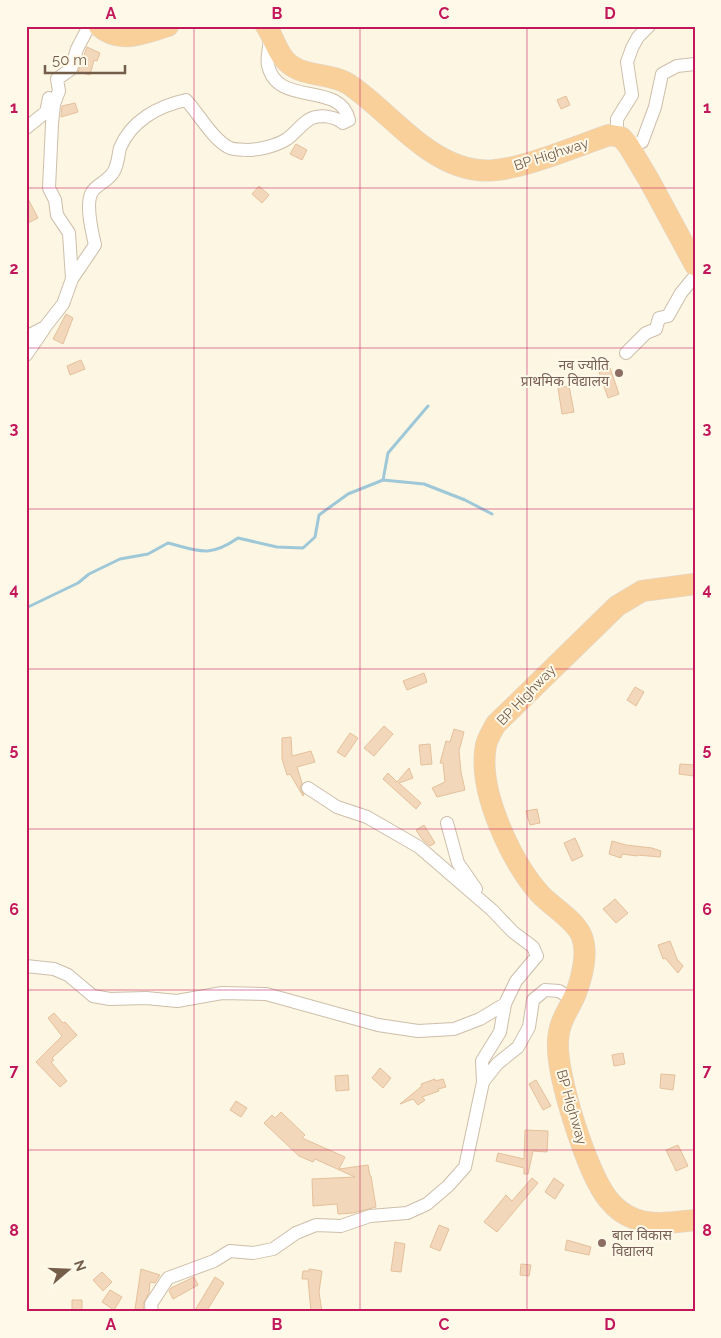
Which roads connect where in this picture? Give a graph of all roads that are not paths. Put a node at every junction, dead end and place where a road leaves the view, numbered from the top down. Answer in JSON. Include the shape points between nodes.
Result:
{"nodes":[{"id":1,"x":89,"y":26,"type":"edge"},
{"id":2,"x":99,"y":26,"type":"edge"},
{"id":3,"x":168,"y":26,"type":"edge"},
{"id":4,"x":649,"y":26,"type":"edge"},
{"id":5,"x":268,"y":30,"type":"edge"},
{"id":6,"x":695,"y":64,"type":"edge"},
{"id":7,"x":57,"y":79,"type":"junction"},
{"id":8,"x":26,"y":128,"type":"edge"},
{"id":9,"x":622,"y":140,"type":"junction"},
{"id":10,"x":695,"y":265,"type":"edge"},
{"id":11,"x":695,"y":276,"type":"edge"},
{"id":12,"x":72,"y":279,"type":"junction"},
{"id":13,"x":45,"y":327,"type":"junction"},
{"id":14,"x":26,"y":337,"type":"edge"},
{"id":15,"x":626,"y":353,"type":"dead end"},
{"id":16,"x":26,"y":355,"type":"edge"},
{"id":17,"x":695,"y":584,"type":"edge"},
{"id":18,"x":308,"y":788,"type":"dead end"},
{"id":19,"x":448,"y":823,"type":"dead end"},
{"id":20,"x":513,"y":932,"type":"junction"},
{"id":21,"x":26,"y":966,"type":"edge"},
{"id":22,"x":573,"y":1000,"type":"junction"},
{"id":23,"x":505,"y":1004,"type":"junction"},
{"id":24,"x":483,"y":1082,"type":"junction"},
{"id":25,"x":695,"y":1220,"type":"edge"},
{"id":26,"x":152,"y":1312,"type":"edge"}],
"edges":[{"from":1,"to":7,"type":"street","via":[[71,69]]},
{"from":2,"to":3,"type":"highway","via":[[119,37]]},
{"from":4,"to":9,"type":"street","via":[[638,37],[627,62],[632,95],[618,119]]},
{"from":5,"to":9,"type":"highway","name":"BP Highway","via":[[289,64],[296,69],[348,83],[423,146],[451,163],[478,170],[498,170],[609,135]]},
{"from":5,"to":12,"type":"street","via":[[268,65],[277,83],[292,91],[319,95],[337,103],[347,112],[348,120],[343,123],[335,117],[320,116],[309,119],[285,140],[251,150],[231,149],[215,136],[186,100],[145,116],[129,131],[120,148],[115,171],[92,191],[88,203],[95,245]]},
{"from":6,"to":9,"type":"street","via":[[677,66],[662,74],[642,142]]},
{"from":7,"to":8,"type":"street","via":[[49,95],[46,112]]},
{"from":7,"to":12,"type":"street","via":[[59,91],[54,104],[49,188],[57,215],[69,233]]},
{"from":9,"to":10,"type":"highway","via":[[649,180]]},
{"from":11,"to":15,"type":"street","via":[[668,316],[659,318],[656,329],[646,333]]},
{"from":12,"to":13,"type":"street","via":[[63,304]]},
{"from":13,"to":14,"type":"street"},
{"from":13,"to":16,"type":"street"},
{"from":17,"to":22,"type":"highway","name":"BP Highway","via":[[642,591],[617,606],[511,708],[496,724],[486,744],[486,777],[504,837],[539,893],[582,936],[584,958]]},
{"from":18,"to":20,"type":"street","via":[[337,807],[367,817],[419,847]]},
{"from":19,"to":20,"type":"street","via":[[458,863],[472,885]]},
{"from":20,"to":23,"type":"street","via":[[533,947],[537,956],[516,981]]},
{"from":21,"to":23,"type":"street","via":[[54,969],[68,975],[93,996],[110,999],[177,1001],[222,993],[266,994],[378,1025],[418,1031],[454,1029]]},
{"from":22,"to":24,"type":"street","via":[[559,991],[545,990],[534,1000],[529,1027],[518,1047],[497,1064]]},
{"from":22,"to":25,"type":"highway","name":"BP Highway","via":[[560,1024],[559,1066],[584,1151],[601,1189],[615,1206],[635,1219],[652,1224]]},
{"from":23,"to":24,"type":"street","via":[[500,1032],[482,1061]]},
{"from":24,"to":26,"type":"street","via":[[465,1167],[427,1204],[407,1213],[370,1216],[341,1226],[316,1225],[296,1233],[273,1249],[253,1253],[230,1251],[214,1261],[168,1278],[151,1304]]}]}
